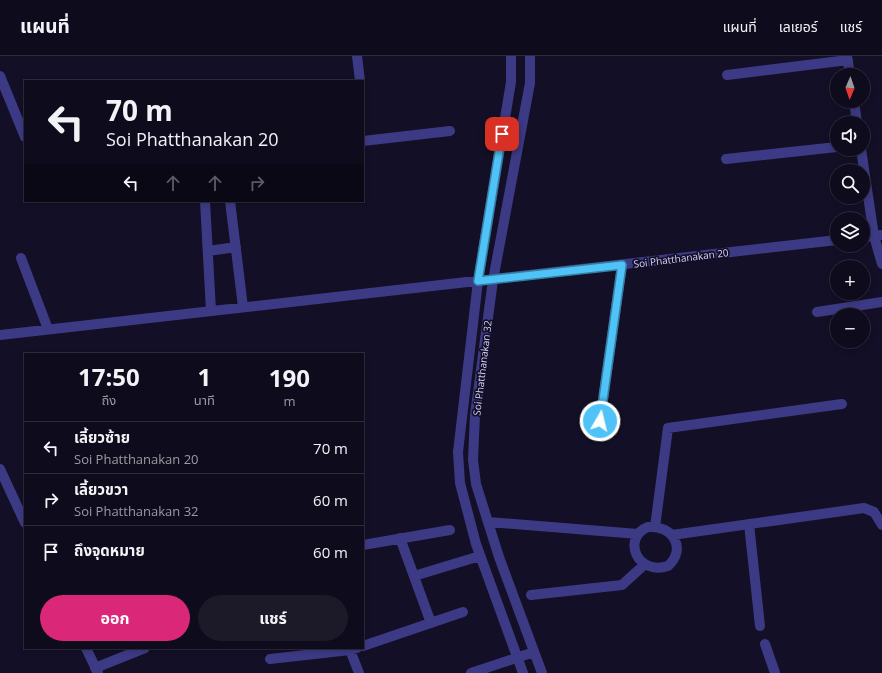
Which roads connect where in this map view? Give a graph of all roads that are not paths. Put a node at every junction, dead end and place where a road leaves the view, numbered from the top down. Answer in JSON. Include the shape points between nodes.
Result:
{"nodes":[{"id":1,"x":357,"y":56,"type":"edge"},
{"id":2,"x":511,"y":56,"type":"edge"},
{"id":3,"x":530,"y":56,"type":"edge"},
{"id":4,"x":847,"y":58,"type":"edge"},
{"id":5,"x":849,"y":68,"type":"edge"},
{"id":6,"x":727,"y":75,"type":"dead end"},
{"id":7,"x":0,"y":76,"type":"edge"},
{"id":8,"x":360,"y":80,"type":"edge"},
{"id":9,"x":450,"y":131,"type":"dead end"},
{"id":10,"x":24,"y":134,"type":"edge"},
{"id":11,"x":364,"y":141,"type":"edge"},
{"id":12,"x":500,"y":147,"type":"junction"},
{"id":13,"x":830,"y":148,"type":"edge"},
{"id":14,"x":518,"y":149,"type":"junction"},
{"id":15,"x":862,"y":156,"type":"edge"},
{"id":16,"x":726,"y":159,"type":"dead end"},
{"id":17,"x":205,"y":202,"type":"edge"},
{"id":18,"x":230,"y":202,"type":"edge"},
{"id":19,"x":878,"y":236,"type":"edge"},
{"id":20,"x":830,"y":241,"type":"edge"},
{"id":21,"x":236,"y":247,"type":"junction"},
{"id":22,"x":208,"y":251,"type":"junction"},
{"id":23,"x":21,"y":258,"type":"dead end"},
{"id":24,"x":882,"y":264,"type":"edge"},
{"id":25,"x":622,"y":265,"type":"junction"},
{"id":26,"x":493,"y":280,"type":"junction"},
{"id":27,"x":478,"y":281,"type":"junction"},
{"id":28,"x":882,"y":302,"type":"edge"},
{"id":29,"x":243,"y":307,"type":"junction"},
{"id":30,"x":210,"y":311,"type":"junction"},
{"id":31,"x":817,"y":312,"type":"dead end"},
{"id":32,"x":48,"y":329,"type":"junction"},
{"id":33,"x":0,"y":334,"type":"edge"},
{"id":34,"x":842,"y":404,"type":"dead end"},
{"id":35,"x":600,"y":421,"type":"dead end"},
{"id":36,"x":0,"y":469,"type":"edge"},
{"id":37,"x":24,"y":521,"type":"edge"},
{"id":38,"x":488,"y":522,"type":"junction"},
{"id":39,"x":749,"y":524,"type":"junction"},
{"id":40,"x":882,"y":525,"type":"edge"},
{"id":41,"x":655,"y":527,"type":"junction"},
{"id":42,"x":450,"y":530,"type":"dead end"},
{"id":43,"x":638,"y":534,"type":"junction"},
{"id":44,"x":672,"y":535,"type":"junction"},
{"id":45,"x":400,"y":538,"type":"junction"},
{"id":46,"x":364,"y":545,"type":"edge"},
{"id":47,"x":480,"y":556,"type":"junction"},
{"id":48,"x":644,"y":565,"type":"junction"},
{"id":49,"x":414,"y":576,"type":"junction"},
{"id":50,"x":531,"y":595,"type":"dead end"},
{"id":51,"x":463,"y":612,"type":"dead end"},
{"id":52,"x":430,"y":623,"type":"junction"},
{"id":53,"x":760,"y":626,"type":"dead end"},
{"id":54,"x":765,"y":644,"type":"dead end"},
{"id":55,"x":364,"y":646,"type":"edge"},
{"id":56,"x":86,"y":649,"type":"edge"},
{"id":57,"x":143,"y":649,"type":"edge"},
{"id":58,"x":354,"y":649,"type":"edge"},
{"id":59,"x":534,"y":652,"type":"junction"},
{"id":60,"x":517,"y":657,"type":"junction"},
{"id":61,"x":270,"y":659,"type":"dead end"},
{"id":62,"x":97,"y":670,"type":"edge"},
{"id":63,"x":359,"y":673,"type":"edge"},
{"id":64,"x":471,"y":673,"type":"edge"},
{"id":65,"x":523,"y":673,"type":"edge"},
{"id":66,"x":542,"y":673,"type":"edge"},
{"id":67,"x":775,"y":673,"type":"edge"}],
"edges":[{"from":1,"to":8,"type":"street"},
{"from":2,"to":12,"type":"street","name":"Soi Phatthanakan 32","via":[[511,82]]},
{"from":3,"to":14,"type":"street","name":"Soi Phatthanakan 32","via":[[530,83]]},
{"from":4,"to":5,"type":"street"},
{"from":4,"to":6,"type":"street"},
{"from":7,"to":10,"type":"street"},
{"from":9,"to":11,"type":"street"},
{"from":12,"to":14,"type":"street"},
{"from":12,"to":27,"type":"street","name":"Soi Phatthanakan 32"},
{"from":13,"to":16,"type":"street"},
{"from":14,"to":26,"type":"street","name":"Soi Phatthanakan 32"},
{"from":15,"to":19,"type":"street"},
{"from":17,"to":22,"type":"street"},
{"from":18,"to":21,"type":"street"},
{"from":19,"to":24,"type":"street"},
{"from":20,"to":25,"type":"street","name":"Soi Phatthanakan 20"},
{"from":21,"to":22,"type":"street"},
{"from":21,"to":29,"type":"street"},
{"from":22,"to":30,"type":"street"},
{"from":23,"to":32,"type":"street"},
{"from":25,"to":26,"type":"street","name":"Soi Phatthanakan 20"},
{"from":25,"to":35,"type":"street"},
{"from":26,"to":27,"type":"street","name":"Soi Phatthanakan 20"},
{"from":26,"to":38,"type":"street","name":"Soi Phatthanakan 32","via":[[475,415],[473,460],[476,484]]},
{"from":27,"to":29,"type":"street","name":"Soi Phatthanakan 20"},
{"from":27,"to":47,"type":"street","name":"Soi Phatthanakan 32","via":[[458,452],[460,483]]},
{"from":28,"to":31,"type":"street"},
{"from":29,"to":30,"type":"street","name":"Soi Phatthanakan 20"},
{"from":30,"to":32,"type":"street","name":"Soi Phatthanakan 20"},
{"from":32,"to":33,"type":"street","name":"Soi Phatthanakan 20"},
{"from":34,"to":41,"type":"street","via":[[668,428]]},
{"from":36,"to":37,"type":"street"},
{"from":38,"to":43,"type":"street"},
{"from":38,"to":59,"type":"street","name":"Soi Phatthanakan 32"},
{"from":39,"to":40,"type":"street","via":[[864,508],[874,512]]},
{"from":39,"to":44,"type":"street"},
{"from":39,"to":53,"type":"street"},
{"from":41,"to":43,"type":"street","via":[[643,529]]},
{"from":41,"to":44,"type":"street"},
{"from":42,"to":45,"type":"street"},
{"from":43,"to":48,"type":"street","via":[[635,550],[638,560]]},
{"from":44,"to":48,"type":"street","via":[[677,551],[672,562],[661,568]]},
{"from":45,"to":46,"type":"street"},
{"from":45,"to":49,"type":"street"},
{"from":47,"to":49,"type":"street"},
{"from":47,"to":60,"type":"street","name":"Soi Phatthanakan 32"},
{"from":48,"to":50,"type":"street","via":[[622,585]]},
{"from":49,"to":52,"type":"street"},
{"from":51,"to":52,"type":"street"},
{"from":52,"to":55,"type":"street"},
{"from":54,"to":67,"type":"street"},
{"from":56,"to":62,"type":"street"},
{"from":57,"to":62,"type":"street"},
{"from":58,"to":61,"type":"street"},
{"from":58,"to":63,"type":"street"},
{"from":59,"to":60,"type":"street"},
{"from":59,"to":66,"type":"street","name":"Soi Phatthanakan 32"},
{"from":60,"to":64,"type":"street"},
{"from":60,"to":65,"type":"street","name":"Soi Phatthanakan 32"}]}
